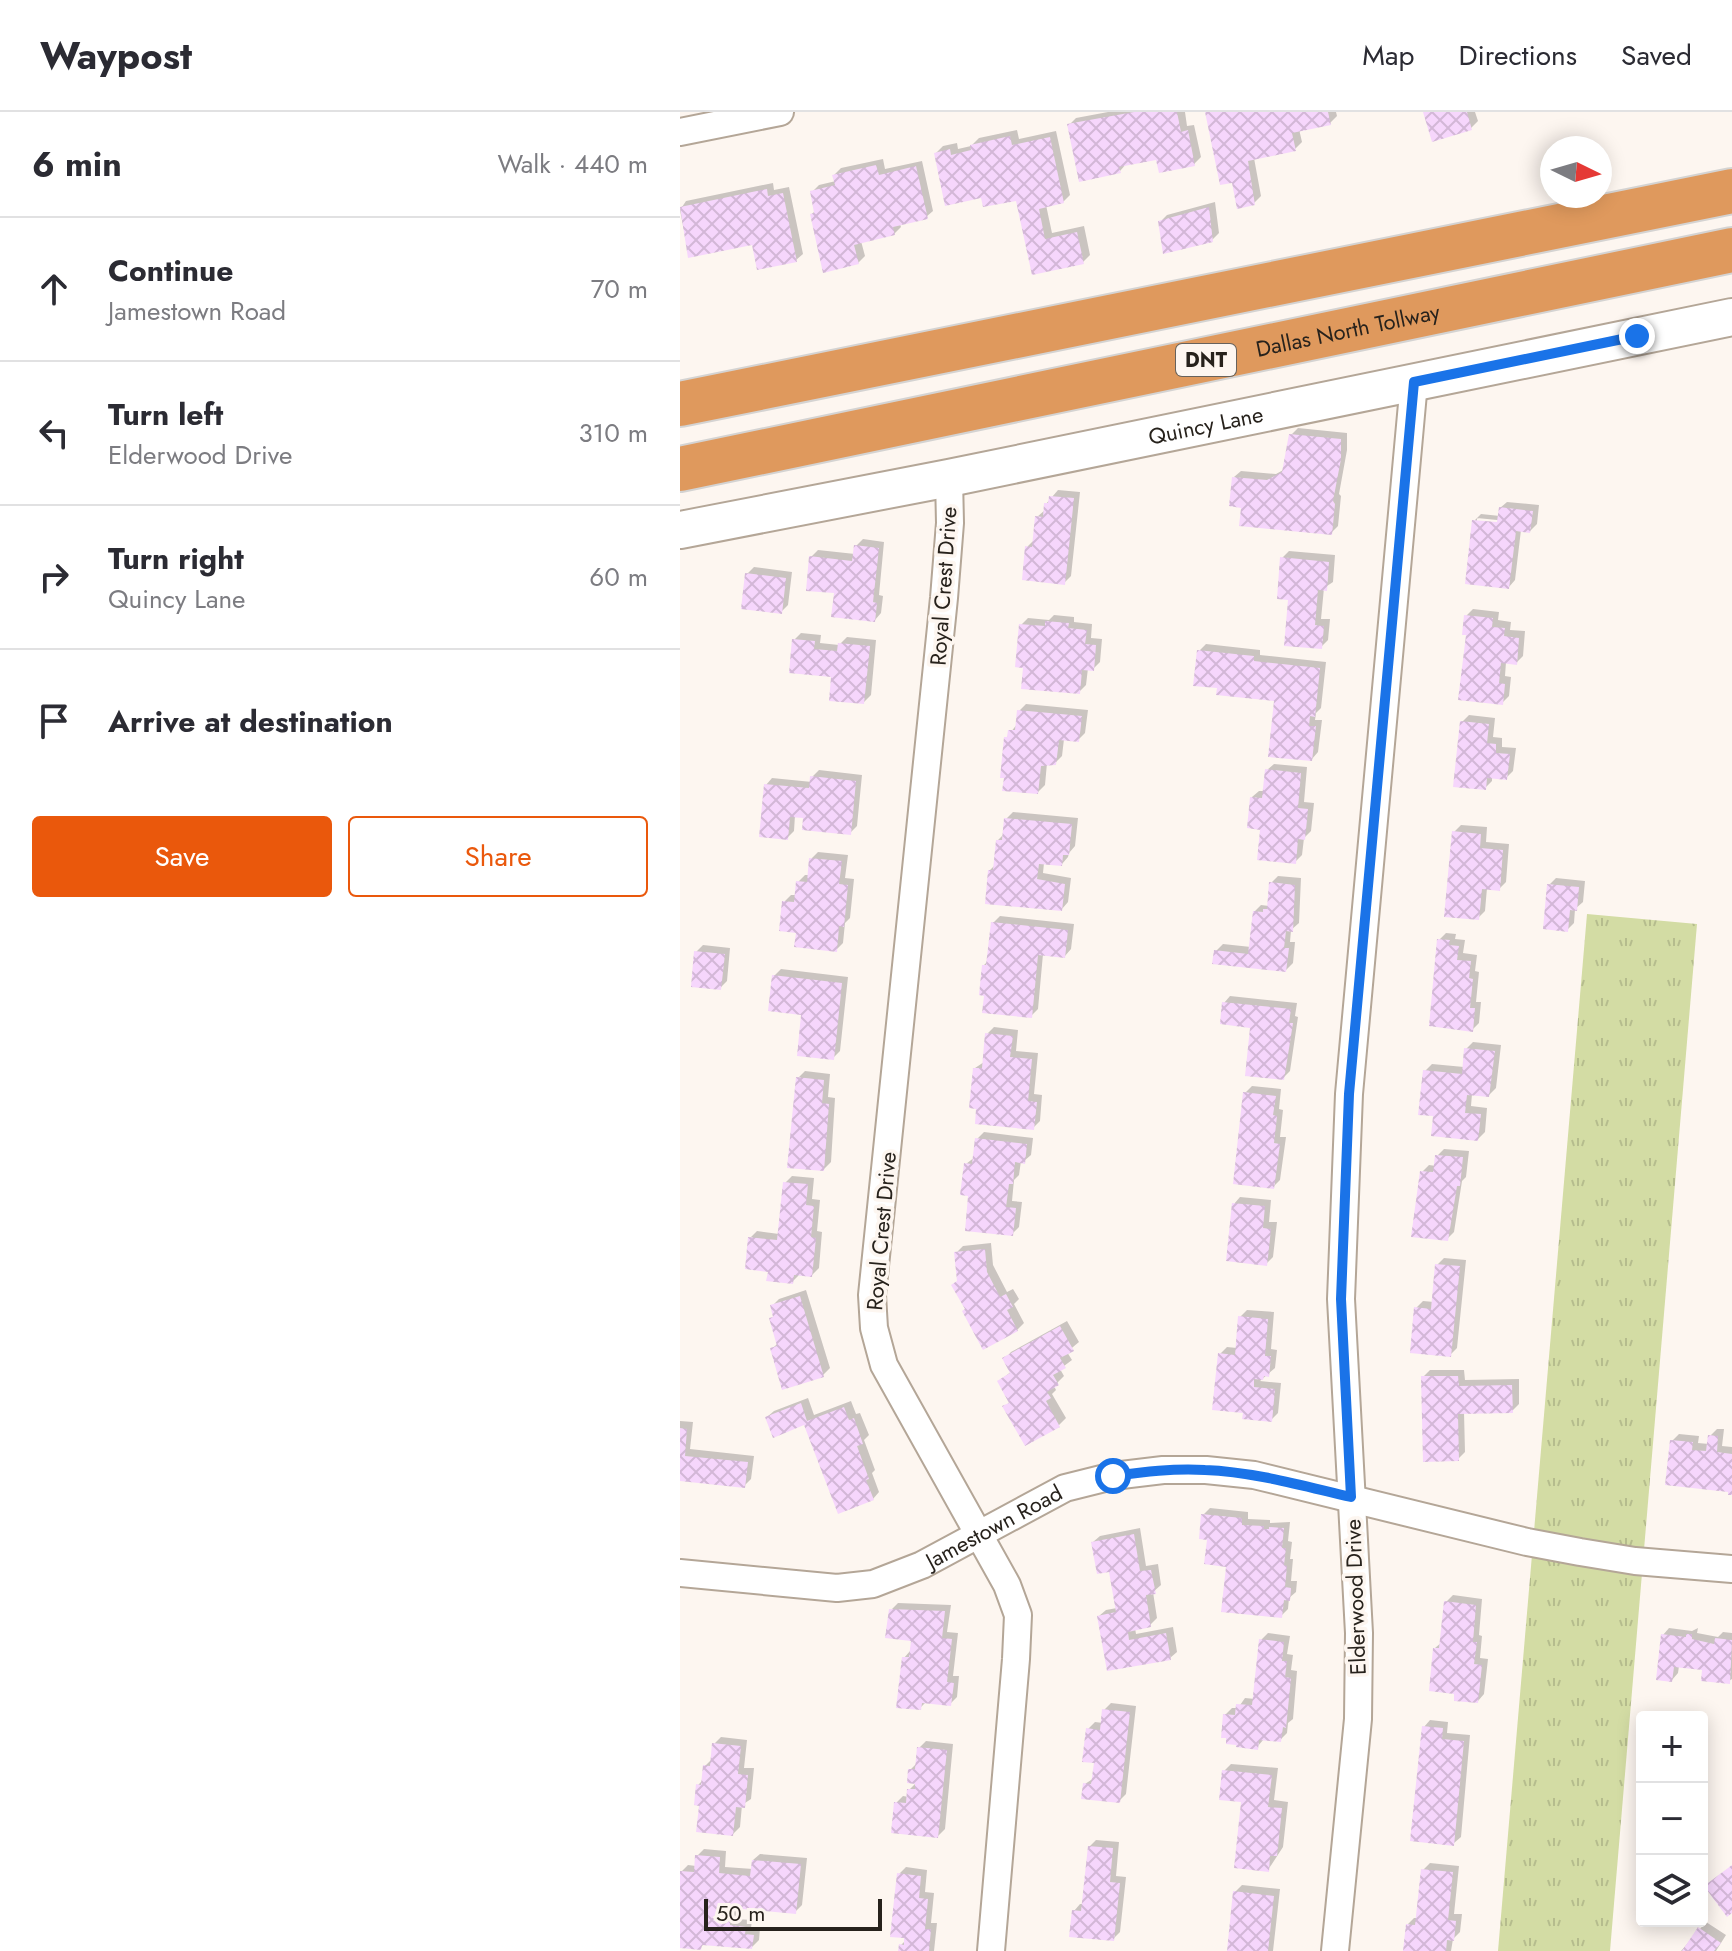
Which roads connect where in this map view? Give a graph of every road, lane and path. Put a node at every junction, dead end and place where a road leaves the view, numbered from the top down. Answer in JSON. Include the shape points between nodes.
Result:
{"nodes":[{"id":1,"x":780,"y":112,"type":"edge"},
{"id":2,"x":680,"y":132,"type":"edge"},
{"id":3,"x":1732,"y":191,"type":"edge"},
{"id":4,"x":1732,"y":250,"type":"edge"},
{"id":5,"x":1732,"y":317,"type":"edge"},
{"id":6,"x":1414,"y":382,"type":"junction"},
{"id":7,"x":680,"y":404,"type":"edge"},
{"id":8,"x":680,"y":469,"type":"edge"},
{"id":9,"x":949,"y":478,"type":"junction"},
{"id":10,"x":680,"y":530,"type":"edge"},
{"id":11,"x":1351,"y":1497,"type":"junction"},
{"id":12,"x":979,"y":1536,"type":"junction"},
{"id":13,"x":1732,"y":1569,"type":"edge"},
{"id":14,"x":680,"y":1573,"type":"edge"},
{"id":15,"x":991,"y":1951,"type":"edge"},
{"id":16,"x":1335,"y":1951,"type":"edge"}],
"edges":[{"from":1,"to":2,"type":"street"},
{"from":3,"to":7,"type":"highway"},
{"from":4,"to":8,"type":"highway","name":"Dallas North Tollway","number":"DNT"},
{"from":5,"to":6,"type":"street","name":"Quincy Lane"},
{"from":6,"to":9,"type":"street","name":"Quincy Lane"},
{"from":6,"to":11,"type":"street","name":"Elderwood Drive","via":[[1349,1094],[1341,1299]]},
{"from":9,"to":10,"type":"street","name":"Quincy Lane"},
{"from":9,"to":12,"type":"street","name":"Royal Crest Drive","via":[[944,598],[872,1295],[884,1365]]},
{"from":11,"to":12,"type":"street","name":"Jamestown Road","via":[[1254,1475],[1163,1470],[1065,1488]]},
{"from":11,"to":13,"type":"street","name":"Jamestown Road","via":[[1527,1542],[1635,1561]]},
{"from":11,"to":16,"type":"street","name":"Elderwood Drive","via":[[1358,1719]]},
{"from":12,"to":14,"type":"street","name":"Jamestown Road","via":[[873,1584],[837,1588]]},
{"from":12,"to":15,"type":"street","name":"Royal Crest Drive","via":[[1018,1615]]}]}
